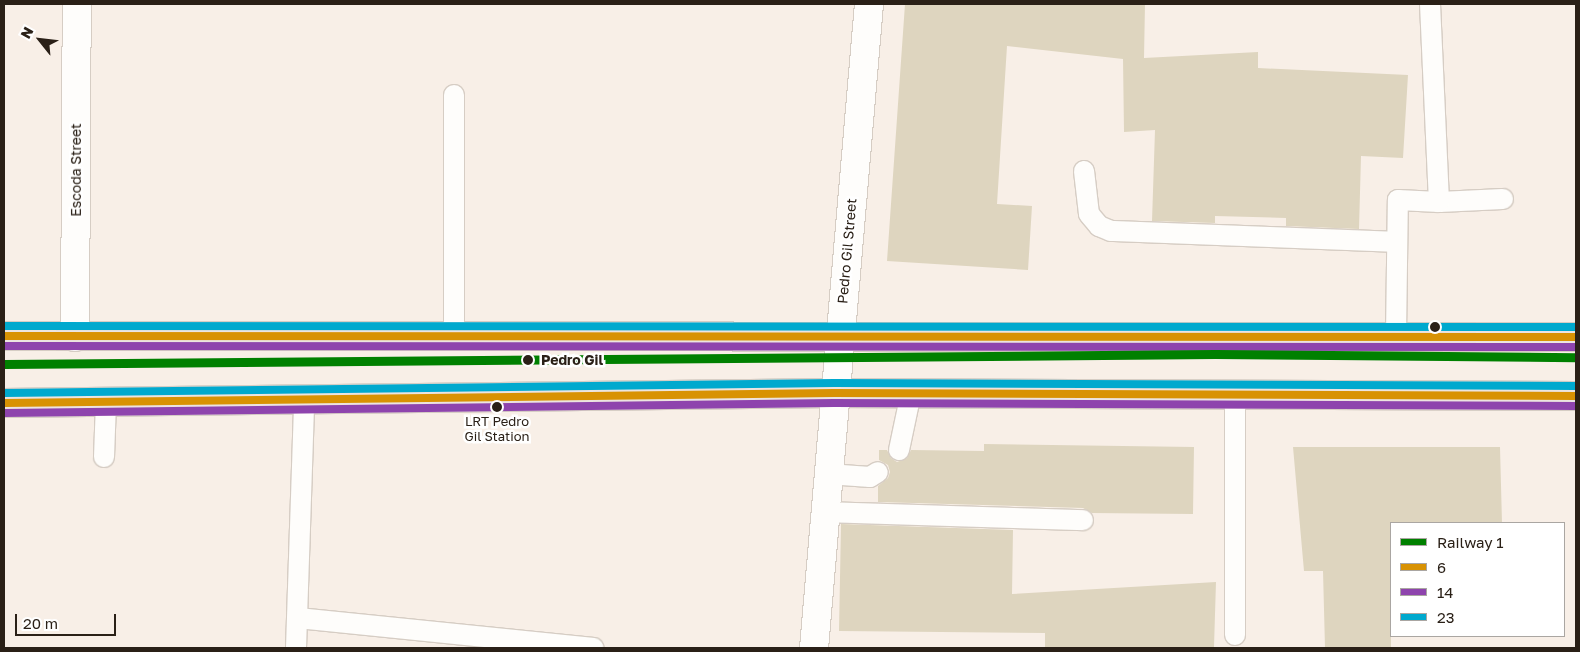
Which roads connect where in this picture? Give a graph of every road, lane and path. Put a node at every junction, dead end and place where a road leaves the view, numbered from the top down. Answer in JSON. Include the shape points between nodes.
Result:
{"nodes":[{"id":1,"x":77,"y":4,"type":"edge"},
{"id":2,"x":869,"y":4,"type":"edge"},
{"id":3,"x":1430,"y":4,"type":"edge"},
{"id":4,"x":454,"y":95,"type":"dead end"},
{"id":5,"x":1084,"y":171,"type":"dead end"},
{"id":6,"x":1503,"y":200,"type":"dead end"},
{"id":7,"x":1439,"y":202,"type":"junction"},
{"id":8,"x":1396,"y":242,"type":"junction"},
{"id":9,"x":1396,"y":335,"type":"junction"},
{"id":10,"x":4,"y":336,"type":"edge"},
{"id":11,"x":840,"y":336,"type":"junction"},
{"id":12,"x":75,"y":337,"type":"junction"},
{"id":13,"x":454,"y":337,"type":"junction"},
{"id":14,"x":1576,"y":337,"type":"edge"},
{"id":15,"x":834,"y":393,"type":"junction"},
{"id":16,"x":912,"y":393,"type":"junction"},
{"id":17,"x":1234,"y":395,"type":"junction"},
{"id":18,"x":1576,"y":396,"type":"edge"},
{"id":19,"x":304,"y":401,"type":"junction"},
{"id":20,"x":106,"y":403,"type":"junction"},
{"id":21,"x":4,"y":404,"type":"edge"},
{"id":22,"x":899,"y":450,"type":"dead end"},
{"id":23,"x":104,"y":457,"type":"dead end"},
{"id":24,"x":878,"y":472,"type":"dead end"},
{"id":25,"x":828,"y":474,"type":"junction"},
{"id":26,"x":825,"y":512,"type":"junction"},
{"id":27,"x":1083,"y":520,"type":"dead end"},
{"id":28,"x":298,"y":618,"type":"junction"},
{"id":29,"x":1235,"y":635,"type":"dead end"},
{"id":30,"x":296,"y":648,"type":"edge"},
{"id":31,"x":593,"y":648,"type":"edge"},
{"id":32,"x":814,"y":648,"type":"edge"}],
"edges":[{"from":1,"to":12,"type":"street","name":"Escoda Street"},
{"from":2,"to":11,"type":"street","name":"Pedro Gil Street"},
{"from":3,"to":7,"type":"lane"},
{"from":4,"to":13,"type":"lane"},
{"from":5,"to":8,"type":"lane","via":[[1089,214],[1099,226],[1111,231]]},
{"from":6,"to":7,"type":"lane"},
{"from":7,"to":8,"type":"lane","via":[[1398,200]]},
{"from":8,"to":9,"type":"lane"},
{"from":9,"to":11,"type":"main road"},
{"from":9,"to":14,"type":"main road"},
{"from":10,"to":12,"type":"main road"},
{"from":11,"to":13,"type":"main road"},
{"from":11,"to":15,"type":"street","name":"Pedro Gil Street"},
{"from":12,"to":13,"type":"main road"},
{"from":15,"to":16,"type":"main road"},
{"from":15,"to":19,"type":"main road"},
{"from":15,"to":25,"type":"street","name":"Pedro Gil Street"},
{"from":16,"to":17,"type":"main road"},
{"from":16,"to":22,"type":"lane"},
{"from":17,"to":18,"type":"main road"},
{"from":17,"to":29,"type":"lane"},
{"from":19,"to":20,"type":"main road"},
{"from":19,"to":28,"type":"lane"},
{"from":20,"to":21,"type":"main road"},
{"from":20,"to":23,"type":"lane"},
{"from":24,"to":25,"type":"lane","via":[[870,477]]},
{"from":25,"to":26,"type":"street","name":"Pedro Gil Street"},
{"from":26,"to":27,"type":"lane"},
{"from":26,"to":32,"type":"street","name":"Pedro Gil Street"},
{"from":28,"to":30,"type":"lane"},
{"from":28,"to":31,"type":"lane"}]}
